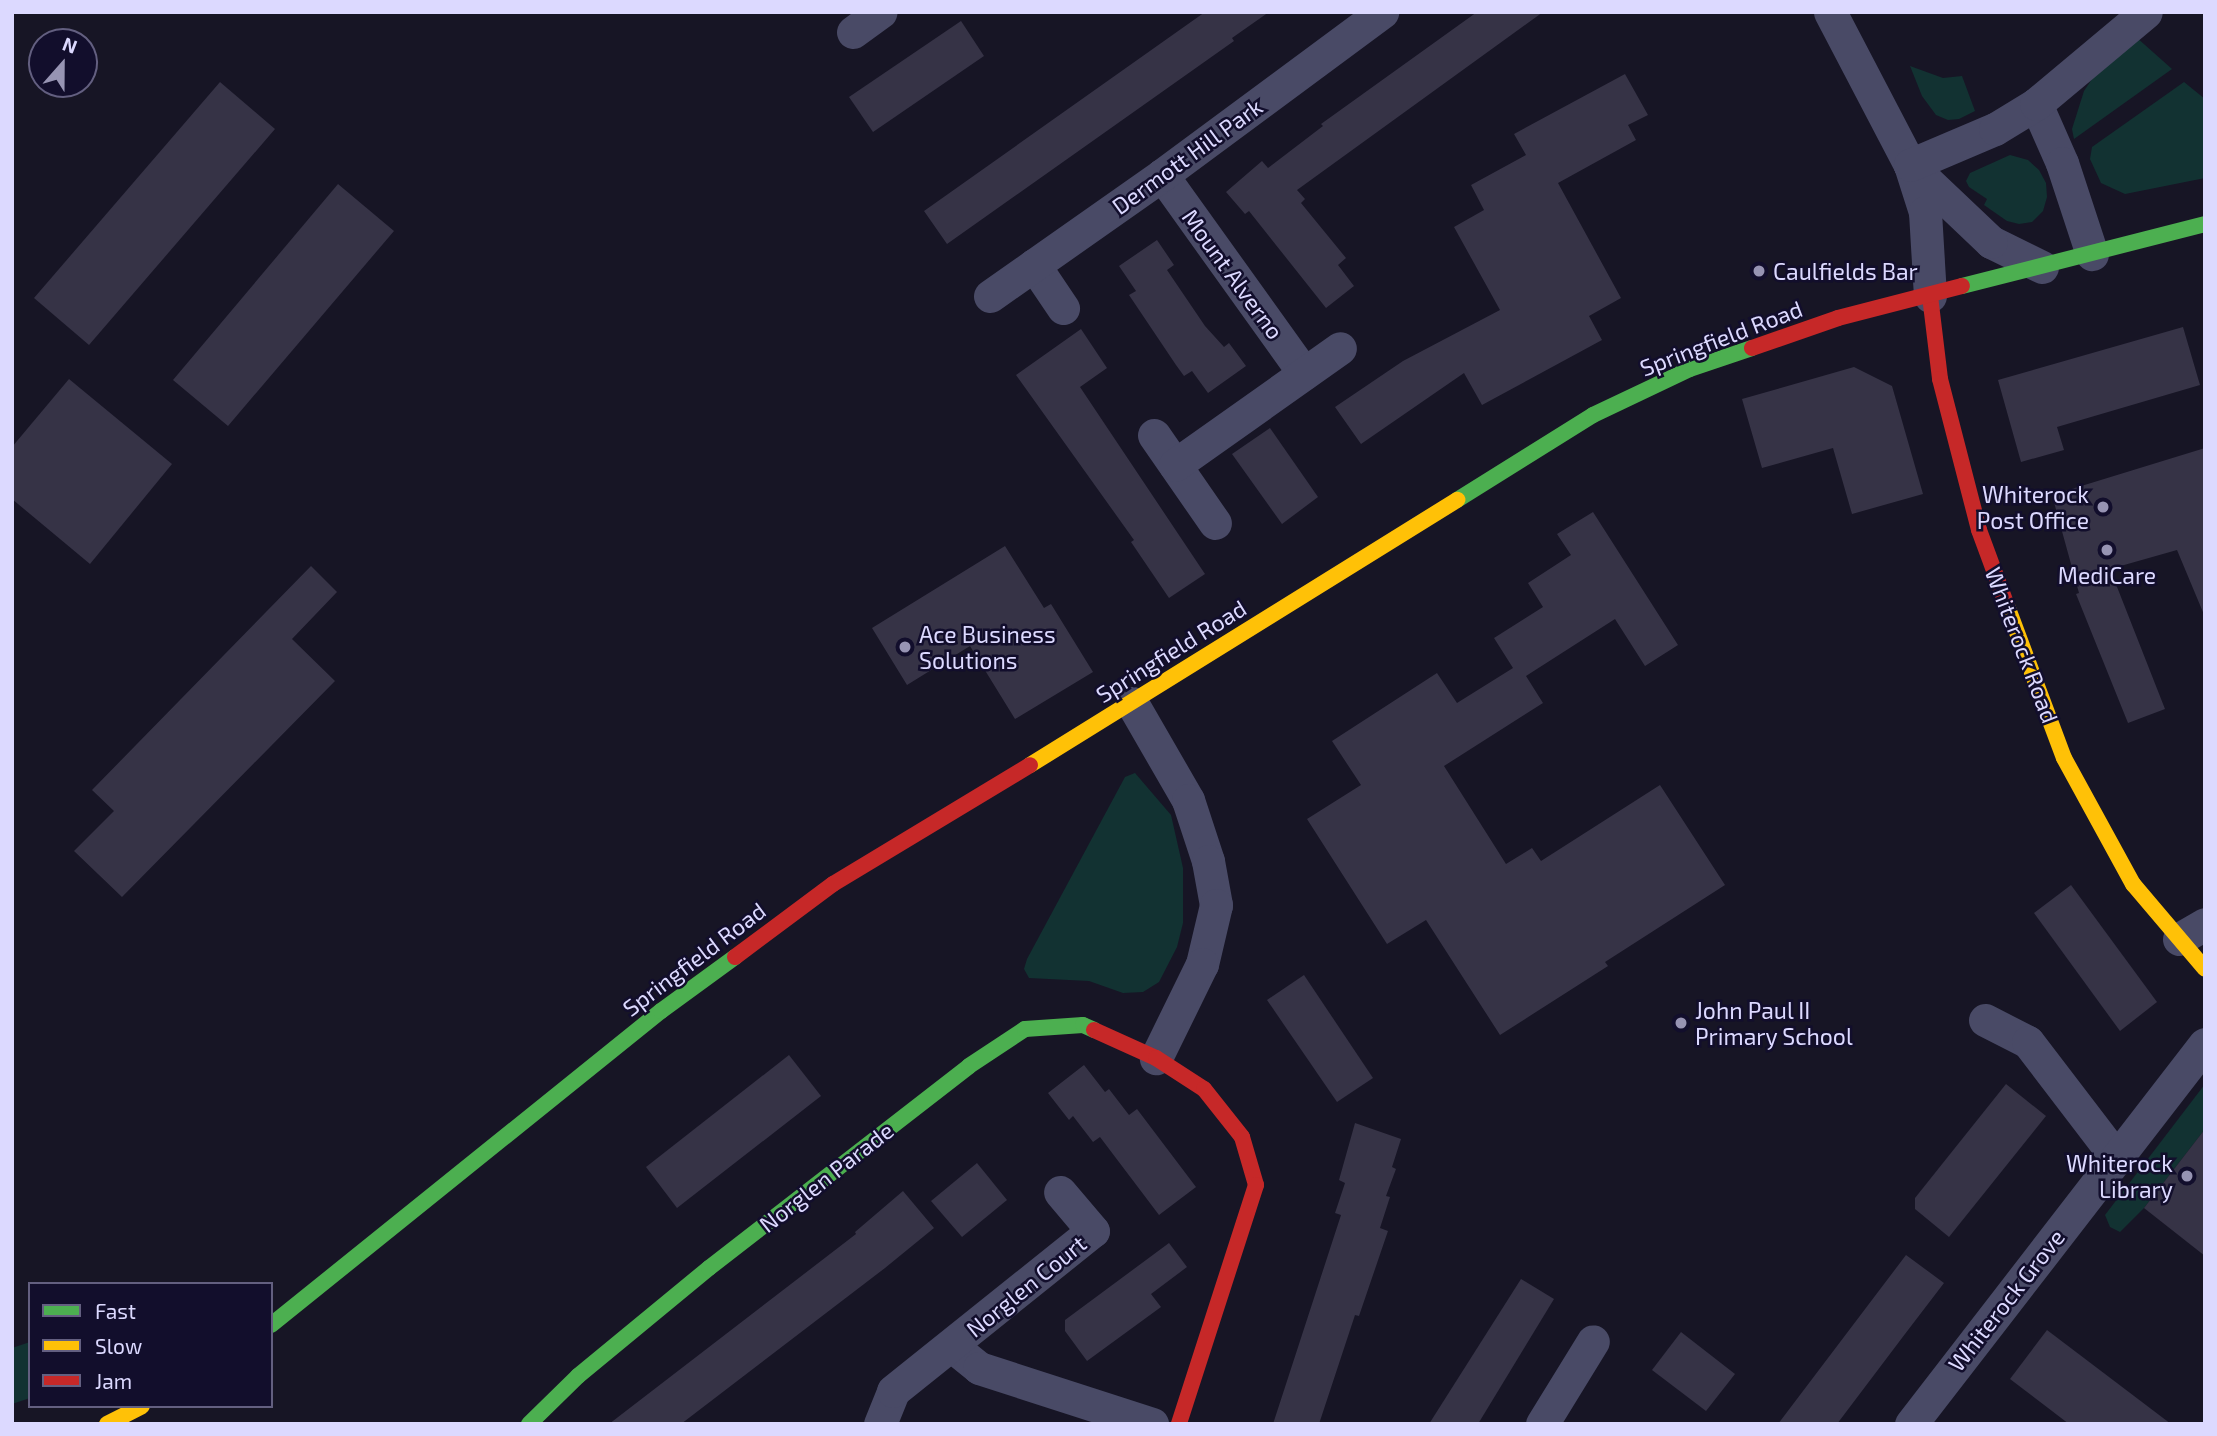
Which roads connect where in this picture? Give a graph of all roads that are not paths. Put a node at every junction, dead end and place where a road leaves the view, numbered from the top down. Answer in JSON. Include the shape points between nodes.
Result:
{"nodes":[{"id":1,"x":881,"y":12,"type":"edge"},
{"id":2,"x":1382,"y":12,"type":"edge"},
{"id":3,"x":1830,"y":12,"type":"edge"},
{"id":4,"x":2146,"y":12,"type":"edge"},
{"id":5,"x":853,"y":32,"type":"dead end"},
{"id":6,"x":2036,"y":104,"type":"junction"},
{"id":7,"x":1910,"y":165,"type":"junction"},
{"id":8,"x":1162,"y":175,"type":"junction"},
{"id":9,"x":2205,"y":224,"type":"edge"},
{"id":10,"x":2092,"y":254,"type":"junction"},
{"id":11,"x":1034,"y":265,"type":"junction"},
{"id":12,"x":2042,"y":267,"type":"junction"},
{"id":13,"x":990,"y":296,"type":"dead end"},
{"id":14,"x":1930,"y":296,"type":"junction"},
{"id":15,"x":1063,"y":308,"type":"dead end"},
{"id":16,"x":1340,"y":348,"type":"dead end"},
{"id":17,"x":1304,"y":373,"type":"junction"},
{"id":18,"x":1154,"y":435,"type":"dead end"},
{"id":19,"x":1175,"y":465,"type":"junction"},
{"id":20,"x":1215,"y":523,"type":"dead end"},
{"id":21,"x":1132,"y":703,"type":"junction"},
{"id":22,"x":2192,"y":932,"type":"edge"},
{"id":23,"x":2205,"y":969,"type":"edge"},
{"id":24,"x":1985,"y":1020,"type":"dead end"},
{"id":25,"x":2205,"y":1044,"type":"edge"},
{"id":26,"x":1156,"y":1058,"type":"junction"},
{"id":27,"x":2116,"y":1157,"type":"junction"},
{"id":28,"x":1060,"y":1192,"type":"dead end"},
{"id":29,"x":273,"y":1323,"type":"edge"},
{"id":30,"x":1593,"y":1340,"type":"dead end"},
{"id":31,"x":952,"y":1346,"type":"junction"},
{"id":32,"x":138,"y":1408,"type":"edge"},
{"id":33,"x":107,"y":1424,"type":"edge"},
{"id":34,"x":529,"y":1424,"type":"edge"},
{"id":35,"x":880,"y":1424,"type":"edge"},
{"id":36,"x":1152,"y":1424,"type":"edge"},
{"id":37,"x":1179,"y":1424,"type":"edge"},
{"id":38,"x":1542,"y":1424,"type":"edge"},
{"id":39,"x":1911,"y":1424,"type":"edge"}],
"edges":[{"from":1,"to":5,"type":"street"},
{"from":2,"to":8,"type":"street","name":"Dermott Hill Park"},
{"from":3,"to":7,"type":"street","name":"Whiterock Road"},
{"from":4,"to":6,"type":"street"},
{"from":6,"to":7,"type":"street","via":[[1995,129]]},
{"from":6,"to":10,"type":"street","via":[[2062,163]]},
{"from":7,"to":12,"type":"street","via":[[1991,242]]},
{"from":7,"to":14,"type":"street","name":"Whiterock Road","via":[[1925,212]]},
{"from":8,"to":11,"type":"street","name":"Dermott Hill Park"},
{"from":8,"to":17,"type":"street","name":"Mount Alverno"},
{"from":9,"to":10,"type":"main road","name":"Springfield Road"},
{"from":10,"to":12,"type":"main road","name":"Springfield Road"},
{"from":11,"to":13,"type":"street","name":"Dermott Hill Park"},
{"from":11,"to":15,"type":"street"},
{"from":12,"to":14,"type":"main road","name":"Springfield Road"},
{"from":14,"to":21,"type":"main road","name":"Springfield Road","via":[[1838,318],[1715,360],[1593,415]]},
{"from":14,"to":22,"type":"main road","name":"Whiterock Road","via":[[1940,379],[1979,530],[2064,758],[2133,884]]},
{"from":16,"to":17,"type":"street"},
{"from":17,"to":19,"type":"street"},
{"from":18,"to":19,"type":"street"},
{"from":19,"to":20,"type":"street"},
{"from":21,"to":26,"type":"street","via":[[1188,800],[1208,861],[1216,905],[1202,964]]},
{"from":21,"to":29,"type":"main road","name":"Springfield Road","via":[[833,884],[662,1011]]},
{"from":22,"to":23,"type":"main road","name":"Whiterock Road"},
{"from":24,"to":27,"type":"street","via":[[2028,1042]]},
{"from":25,"to":27,"type":"street","name":"Whiterock Grove"},
{"from":26,"to":34,"type":"main road","name":"Norglen Parade","via":[[1083,1026],[1025,1029],[969,1066],[709,1268],[578,1376]]},
{"from":26,"to":37,"type":"main road","name":"Norglen Parade","via":[[1205,1088],[1242,1137],[1256,1185]]},
{"from":27,"to":39,"type":"street","name":"Whiterock Grove"},
{"from":28,"to":31,"type":"street","name":"Norglen Court","via":[[1093,1231]]},
{"from":30,"to":38,"type":"street"},
{"from":31,"to":35,"type":"street","name":"Norglen Court","via":[[893,1391]]},
{"from":31,"to":36,"type":"street","name":"Norglen Court","via":[[979,1368]]},
{"from":32,"to":33,"type":"main road"}]}
